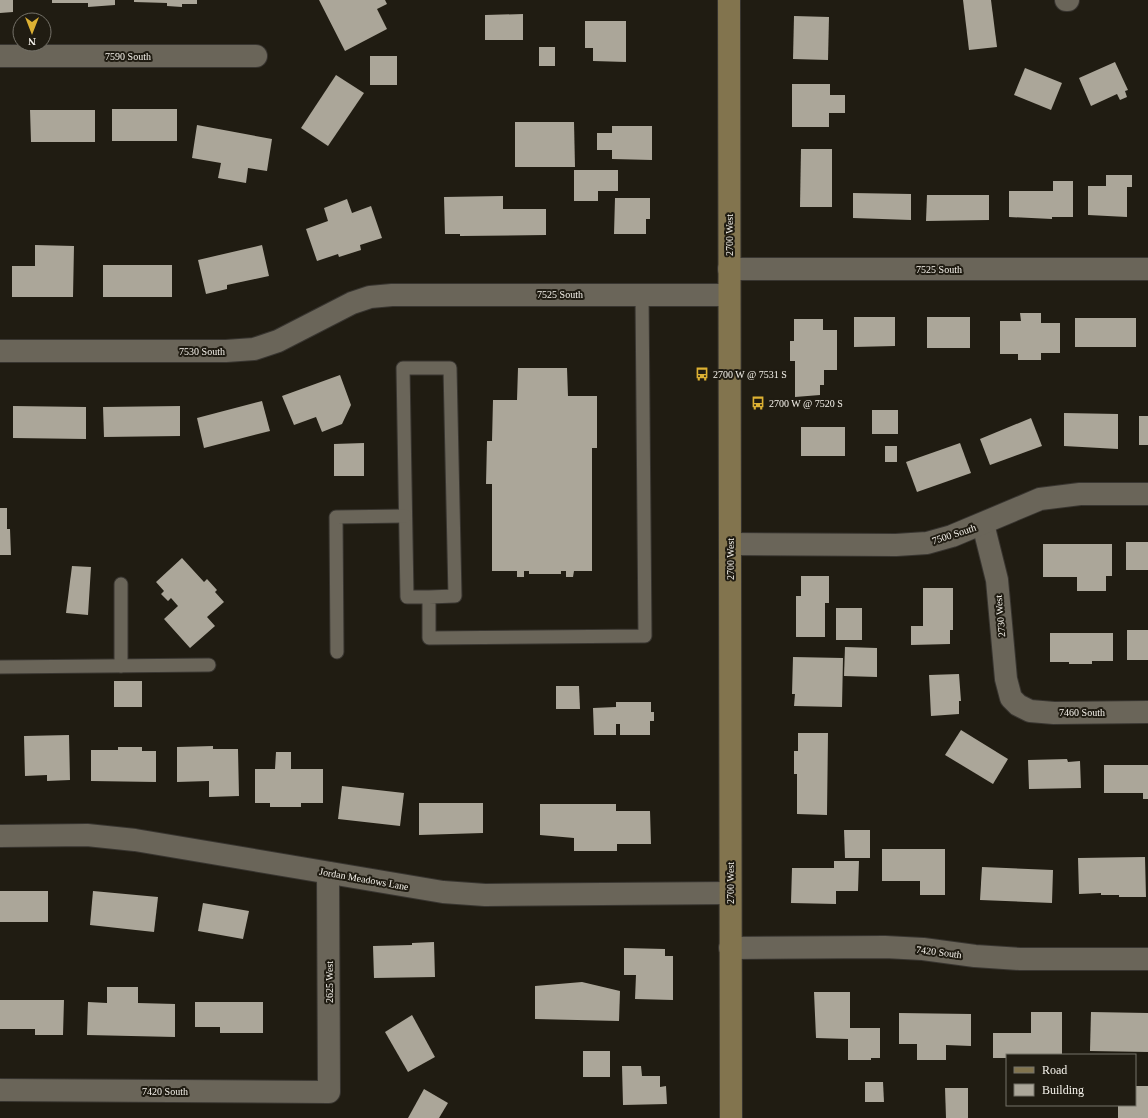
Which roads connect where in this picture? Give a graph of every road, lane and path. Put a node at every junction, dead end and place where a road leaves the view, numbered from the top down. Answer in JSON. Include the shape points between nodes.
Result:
{"nodes":[{"id":1,"x":729,"y":0,"type":"edge"},
{"id":2,"x":0,"y":56,"type":"edge"},
{"id":3,"x":256,"y":56,"type":"dead end"},
{"id":4,"x":729,"y":269,"type":"junction"},
{"id":5,"x":1148,"y":269,"type":"edge"},
{"id":6,"x":392,"y":294,"type":"joint"},
{"id":7,"x":642,"y":294,"type":"junction"},
{"id":8,"x":729,"y":294,"type":"junction"},
{"id":9,"x":0,"y":351,"type":"edge"},
{"id":10,"x":1148,"y":494,"type":"edge"},
{"id":11,"x":405,"y":516,"type":"junction"},
{"id":12,"x":983,"y":524,"type":"junction"},
{"id":13,"x":730,"y":544,"type":"junction"},
{"id":14,"x":121,"y":584,"type":"dead end"},
{"id":15,"x":429,"y":597,"type":"junction"},
{"id":16,"x":337,"y":652,"type":"dead end"},
{"id":17,"x":209,"y":665,"type":"dead end"},
{"id":18,"x":121,"y":666,"type":"junction"},
{"id":19,"x":0,"y":667,"type":"edge"},
{"id":20,"x":1018,"y":705,"type":"joint"},
{"id":21,"x":1148,"y":712,"type":"edge"},
{"id":22,"x":0,"y":836,"type":"edge"},
{"id":23,"x":328,"y":873,"type":"junction"},
{"id":24,"x":730,"y":892,"type":"junction"},
{"id":25,"x":730,"y":948,"type":"junction"},
{"id":26,"x":1148,"y":958,"type":"edge"},
{"id":27,"x":0,"y":1090,"type":"edge"},
{"id":28,"x":329,"y":1092,"type":"joint"},
{"id":29,"x":730,"y":1118,"type":"edge"}],
"edges":[{"from":1,"to":4,"type":"main road","name":"2700 West"},
{"from":2,"to":3,"type":"street","name":"7590 South"},
{"from":4,"to":5,"type":"street","name":"7525 South"},
{"from":4,"to":8,"type":"main road","name":"2700 West"},
{"from":6,"to":7,"type":"street","name":"7525 South"},
{"from":6,"to":9,"type":"street","name":"7530 South","via":[[352,303],[278,341],[254,349]]},
{"from":7,"to":8,"type":"street","name":"7525 South"},
{"from":7,"to":15,"type":"lane","via":[[645,636],[429,638]]},
{"from":8,"to":13,"type":"main road","name":"2700 West"},
{"from":10,"to":12,"type":"street","name":"7500 South","via":[[1080,494],[1040,499]]},
{"from":11,"to":15,"type":"lane","via":[[407,597]]},
{"from":11,"to":15,"type":"lane","via":[[403,368],[450,368],[454,596]]},
{"from":11,"to":16,"type":"lane","via":[[336,517]]},
{"from":12,"to":13,"type":"street","name":"7500 South","via":[[927,543]]},
{"from":12,"to":20,"type":"street","name":"2730 West","via":[[997,580],[1006,679],[1011,698]]},
{"from":13,"to":24,"type":"main road","name":"2700 West"},
{"from":14,"to":18,"type":"lane"},
{"from":17,"to":18,"type":"lane"},
{"from":18,"to":19,"type":"lane"},
{"from":20,"to":21,"type":"street","name":"7460 South","via":[[1030,711],[1054,713]]},
{"from":22,"to":23,"type":"street","name":"Jordan Meadows Lane","via":[[87,835],[135,840]]},
{"from":23,"to":24,"type":"street","name":"Jordan Meadows Lane","via":[[443,892],[485,895]]},
{"from":23,"to":28,"type":"street","name":"2625 West"},
{"from":24,"to":25,"type":"main road","name":"2700 West"},
{"from":25,"to":26,"type":"street","name":"7420 South","via":[[885,947],[1012,958]]},
{"from":25,"to":29,"type":"main road","name":"2700 West"},
{"from":27,"to":28,"type":"street","name":"7420 South"}]}
